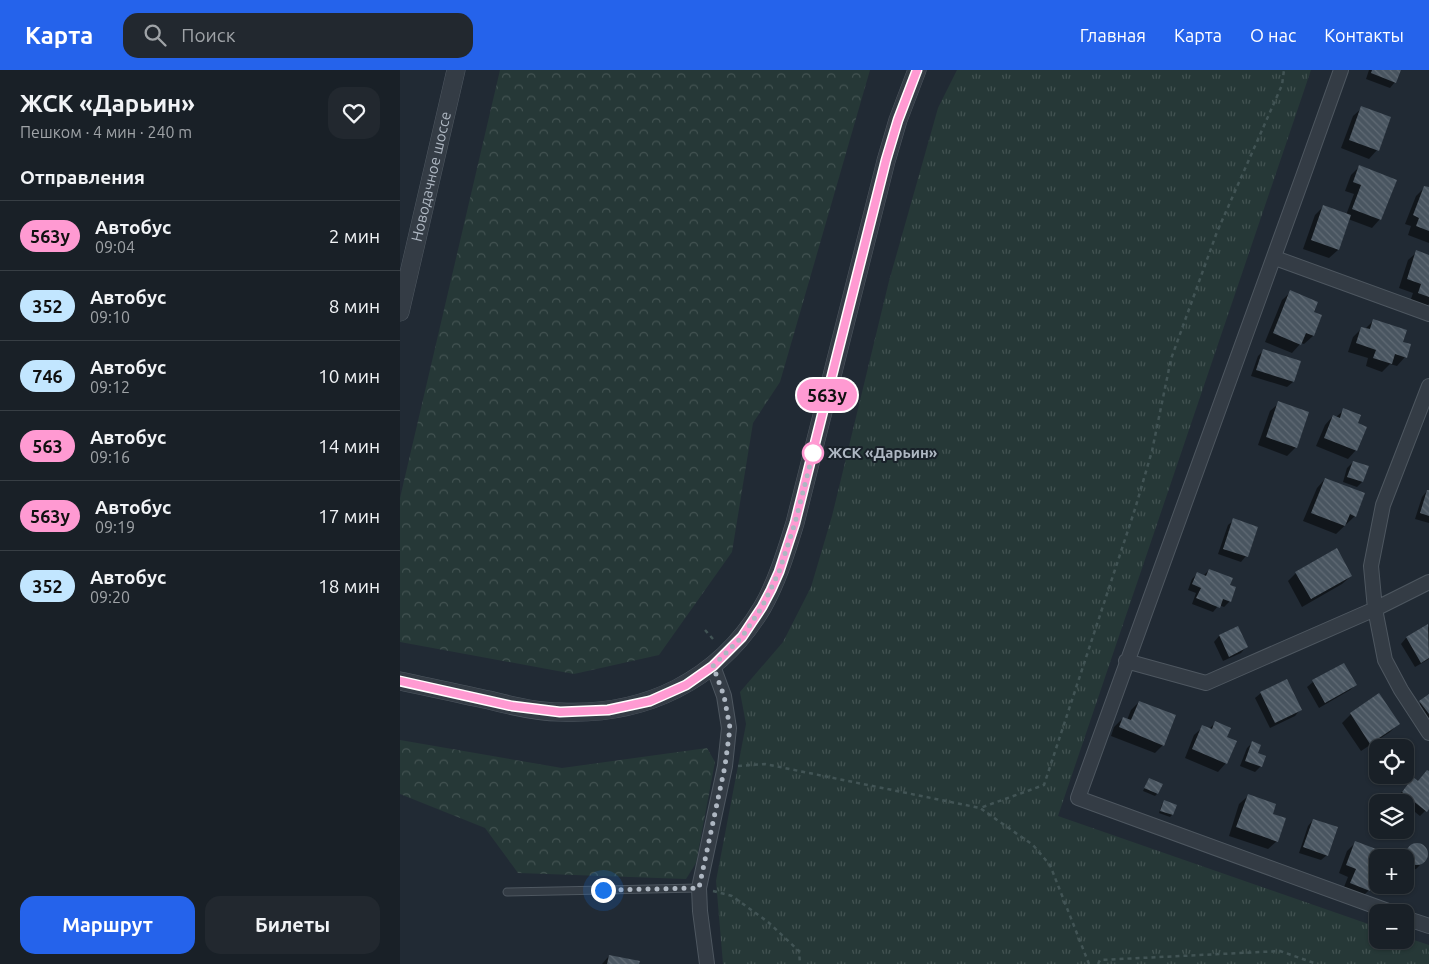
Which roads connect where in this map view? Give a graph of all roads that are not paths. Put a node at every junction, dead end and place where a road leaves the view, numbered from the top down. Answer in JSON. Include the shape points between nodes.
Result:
{"nodes":[{"id":1,"x":456,"y":70,"type":"edge"},
{"id":2,"x":917,"y":70,"type":"edge"},
{"id":3,"x":1341,"y":70,"type":"edge"},
{"id":4,"x":1275,"y":258,"type":"junction"},
{"id":5,"x":400,"y":312,"type":"edge"},
{"id":6,"x":1429,"y":314,"type":"edge"},
{"id":7,"x":1429,"y":386,"type":"edge"},
{"id":8,"x":1429,"y":582,"type":"edge"},
{"id":9,"x":1375,"y":609,"type":"junction"},
{"id":10,"x":1126,"y":661,"type":"junction"},
{"id":11,"x":713,"y":666,"type":"junction"},
{"id":12,"x":400,"y":681,"type":"edge"},
{"id":13,"x":1429,"y":732,"type":"edge"},
{"id":14,"x":699,"y":888,"type":"junction"},
{"id":15,"x":508,"y":892,"type":"dead end"},
{"id":16,"x":1369,"y":904,"type":"edge"},
{"id":17,"x":1414,"y":921,"type":"edge"},
{"id":18,"x":1429,"y":926,"type":"edge"},
{"id":19,"x":707,"y":964,"type":"edge"}],
"edges":[{"from":1,"to":5,"type":"street","name":"Новодачное шоссе"},
{"from":2,"to":11,"type":"street","via":[[886,160],[795,523],[779,572],[762,607],[742,637]]},
{"from":3,"to":4,"type":"street"},
{"from":4,"to":6,"type":"street"},
{"from":4,"to":10,"type":"street"},
{"from":7,"to":9,"type":"street","via":[[1383,505],[1371,566]]},
{"from":8,"to":9,"type":"street"},
{"from":9,"to":10,"type":"street","via":[[1206,683]]},
{"from":9,"to":13,"type":"street","via":[[1386,660],[1401,690]]},
{"from":10,"to":16,"type":"street","via":[[1078,798]]},
{"from":11,"to":12,"type":"street","via":[[686,685],[650,701],[608,710],[560,712],[512,706]]},
{"from":11,"to":14,"type":"street","via":[[724,696],[730,728]]},
{"from":14,"to":15,"type":"lane"},
{"from":14,"to":19,"type":"street"},
{"from":17,"to":18,"type":"street"}]}
